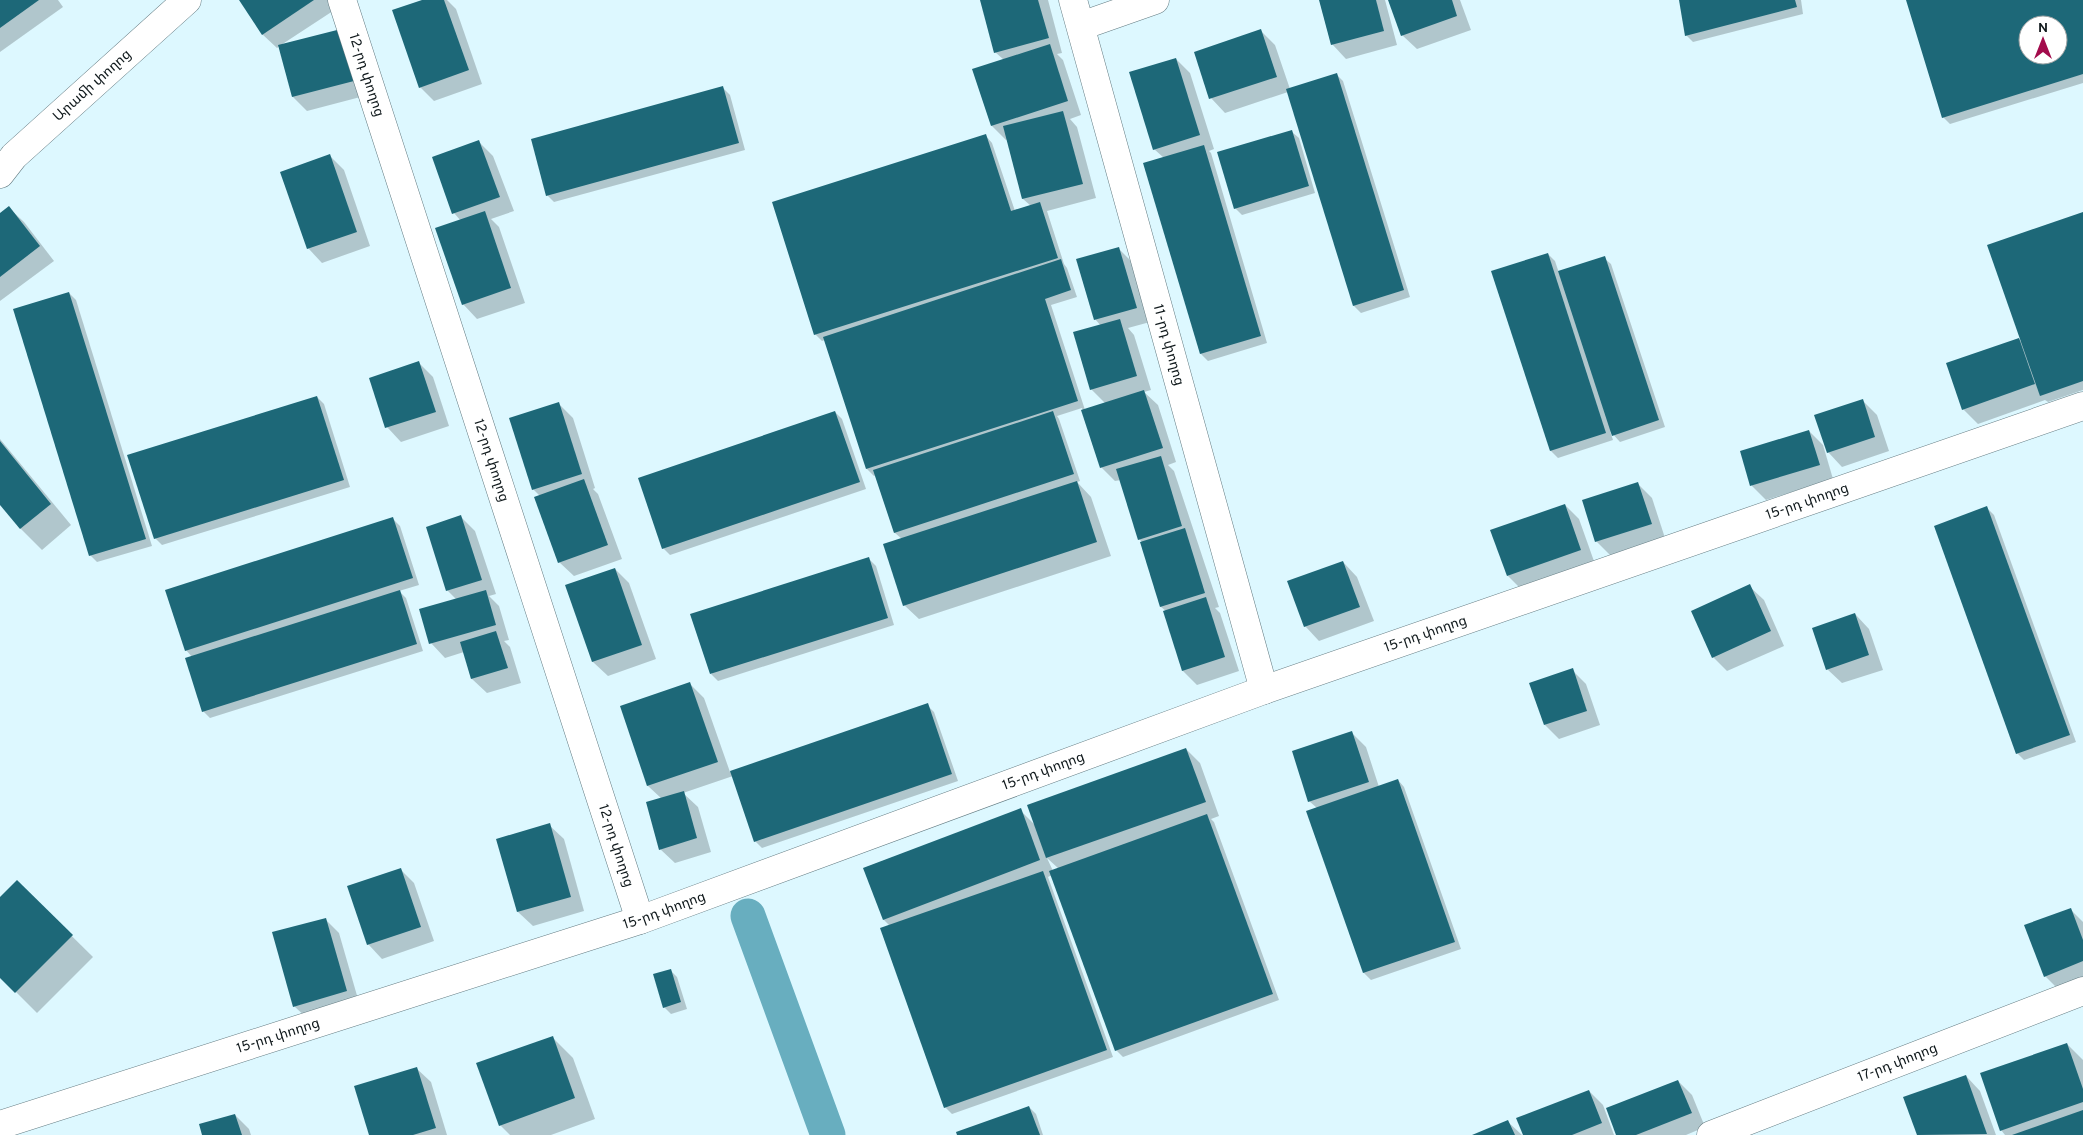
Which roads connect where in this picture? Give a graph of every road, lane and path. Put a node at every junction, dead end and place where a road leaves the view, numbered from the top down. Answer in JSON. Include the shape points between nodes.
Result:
{"nodes":[{"id":1,"x":187,"y":0,"type":"edge"},
{"id":2,"x":342,"y":0,"type":"edge"},
{"id":3,"x":1073,"y":0,"type":"edge"},
{"id":4,"x":1155,"y":0,"type":"edge"},
{"id":5,"x":1081,"y":26,"type":"junction"},
{"id":6,"x":0,"y":174,"type":"edge"},
{"id":7,"x":2083,"y":406,"type":"edge"},
{"id":8,"x":1264,"y":690,"type":"junction"},
{"id":9,"x":640,"y":920,"type":"junction"},
{"id":10,"x":2083,"y":990,"type":"edge"},
{"id":11,"x":0,"y":1125,"type":"edge"},
{"id":12,"x":1712,"y":1135,"type":"edge"}],
"edges":[{"from":1,"to":6,"type":"street","name":"Արամի փողոց","via":[[14,156]]},
{"from":2,"to":9,"type":"street","name":"12-րդ փողոց"},
{"from":3,"to":5,"type":"street","name":"11-րդ փողոց"},
{"from":4,"to":5,"type":"street"},
{"from":5,"to":8,"type":"street","name":"11-րդ փողոց"},
{"from":7,"to":8,"type":"street","name":"15-րդ փողոց"},
{"from":8,"to":9,"type":"street","name":"15-րդ փողոց"},
{"from":9,"to":11,"type":"street","name":"15-րդ փողոց"},
{"from":10,"to":12,"type":"street","name":"17-րդ փողոց"}]}
